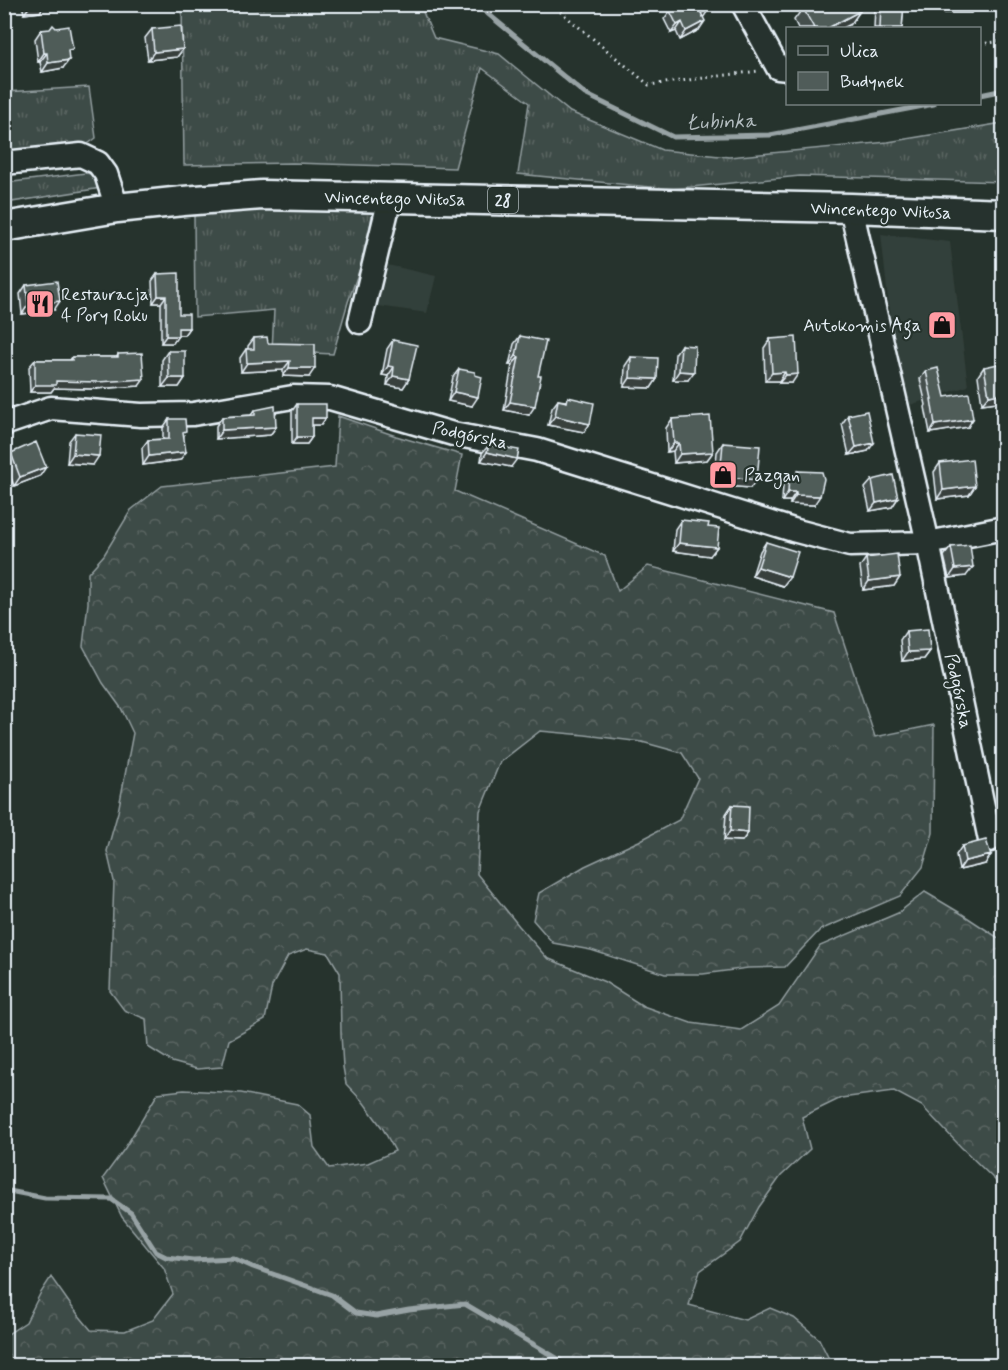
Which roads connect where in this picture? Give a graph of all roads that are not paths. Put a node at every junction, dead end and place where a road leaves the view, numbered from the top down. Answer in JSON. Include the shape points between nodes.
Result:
{"nodes":[{"id":1,"x":743,"y":4,"type":"edge"},
{"id":2,"x":783,"y":68,"type":"edge"},
{"id":3,"x":4,"y":163,"type":"edge"},
{"id":4,"x":390,"y":198,"type":"junction"},
{"id":5,"x":117,"y":208,"type":"junction"},
{"id":6,"x":851,"y":208,"type":"junction"},
{"id":7,"x":1004,"y":214,"type":"edge"},
{"id":8,"x":4,"y":227,"type":"edge"},
{"id":9,"x":360,"y":322,"type":"dead end"},
{"id":10,"x":4,"y":424,"type":"edge"},
{"id":11,"x":1004,"y":528,"type":"edge"},
{"id":12,"x":928,"y":543,"type":"junction"},
{"id":13,"x":990,"y":840,"type":"dead end"}],
"edges":[{"from":1,"to":2,"type":"street"},
{"from":3,"to":5,"type":"street","via":[[81,155],[98,163],[106,174]]},
{"from":4,"to":5,"type":"main road","name":"Wincentego Witosa","number":"28","via":[[262,195]]},
{"from":4,"to":6,"type":"main road","name":"Wincentego Witosa","number":"28"},
{"from":4,"to":9,"type":"street"},
{"from":5,"to":8,"type":"main road","name":"Wincentego Witosa","number":"28"},
{"from":6,"to":7,"type":"main road","name":"Wincentego Witosa","number":"28"},
{"from":6,"to":12,"type":"street","name":"Podgórska"},
{"from":10,"to":12,"type":"street","name":"Podgórska","via":[[51,408],[141,415],[193,414],[293,397],[330,398],[453,434],[537,450],[850,545]]},
{"from":11,"to":12,"type":"street","name":"Podgórska"},
{"from":12,"to":13,"type":"street","name":"Podgórska"}]}
